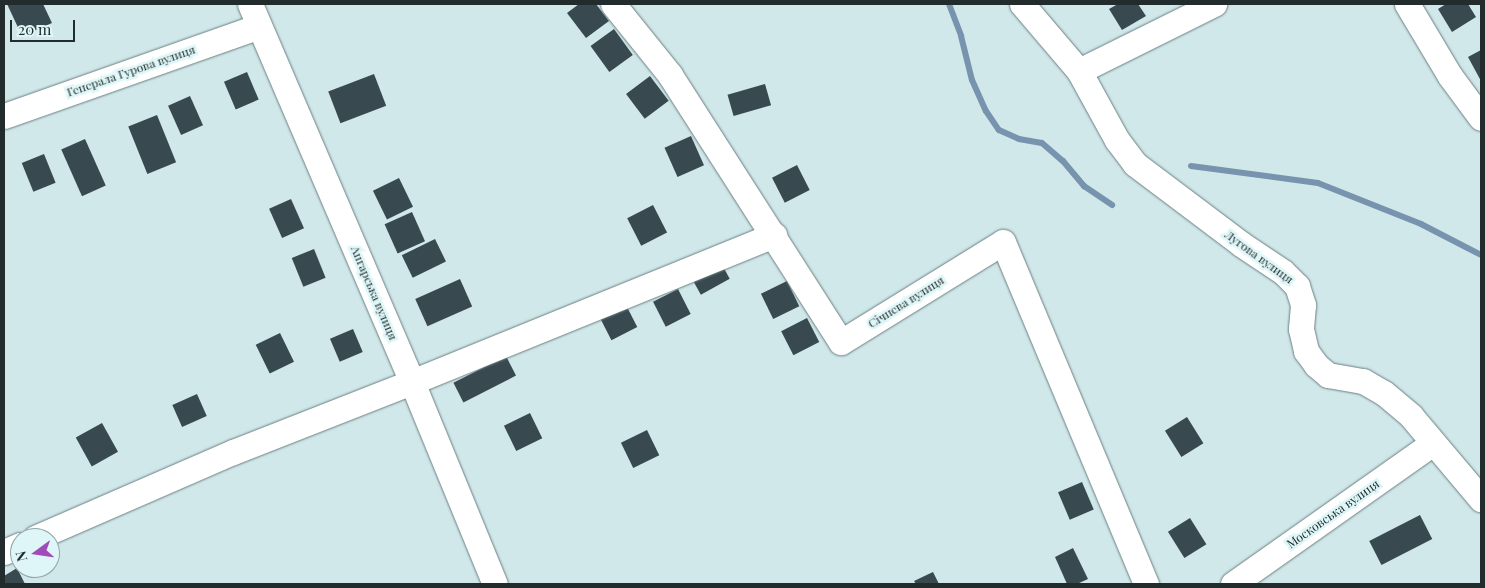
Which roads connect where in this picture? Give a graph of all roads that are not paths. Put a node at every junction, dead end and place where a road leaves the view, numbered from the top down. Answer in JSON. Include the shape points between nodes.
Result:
{"nodes":[{"id":1,"x":250,"y":4,"type":"edge"},
{"id":2,"x":613,"y":4,"type":"edge"},
{"id":3,"x":1022,"y":4,"type":"edge"},
{"id":4,"x":1214,"y":4,"type":"edge"},
{"id":5,"x":1407,"y":4,"type":"edge"},
{"id":6,"x":259,"y":26,"type":"junction"},
{"id":7,"x":1079,"y":71,"type":"junction"},
{"id":8,"x":4,"y":116,"type":"edge"},
{"id":9,"x":1481,"y":118,"type":"edge"},
{"id":10,"x":774,"y":235,"type":"junction"},
{"id":11,"x":412,"y":382,"type":"junction"},
{"id":12,"x":1433,"y":444,"type":"junction"},
{"id":13,"x":1481,"y":499,"type":"edge"},
{"id":14,"x":58,"y":528,"type":"edge"},
{"id":15,"x":495,"y":584,"type":"edge"},
{"id":16,"x":1146,"y":584,"type":"edge"},
{"id":17,"x":1233,"y":584,"type":"edge"}],
"edges":[{"from":1,"to":6,"type":"street","name":"Ангарська вулиця"},
{"from":2,"to":10,"type":"street","name":"Січнева вулиця","via":[[670,75]]},
{"from":3,"to":7,"type":"street","name":"Лугова вулиця"},
{"from":4,"to":7,"type":"street"},
{"from":5,"to":9,"type":"street","via":[[1450,76]]},
{"from":6,"to":8,"type":"street","name":"Генерала Гурова вулиця"},
{"from":6,"to":11,"type":"street","name":"Ангарська вулиця"},
{"from":7,"to":12,"type":"street","name":"Лугова вулиця","via":[[1117,140],[1135,164],[1298,286],[1303,305],[1301,329],[1306,351],[1316,365],[1328,375],[1363,382],[1384,392]]},
{"from":10,"to":11,"type":"street"},
{"from":10,"to":16,"type":"street","name":"Січнева вулиця","via":[[842,342],[1003,242]]},
{"from":11,"to":14,"type":"street","via":[[233,452]]},
{"from":11,"to":15,"type":"street","name":"Ангарська вулиця"},
{"from":12,"to":13,"type":"street","name":"Лугова вулиця"},
{"from":12,"to":17,"type":"street","name":"Московська вулиця"}]}
